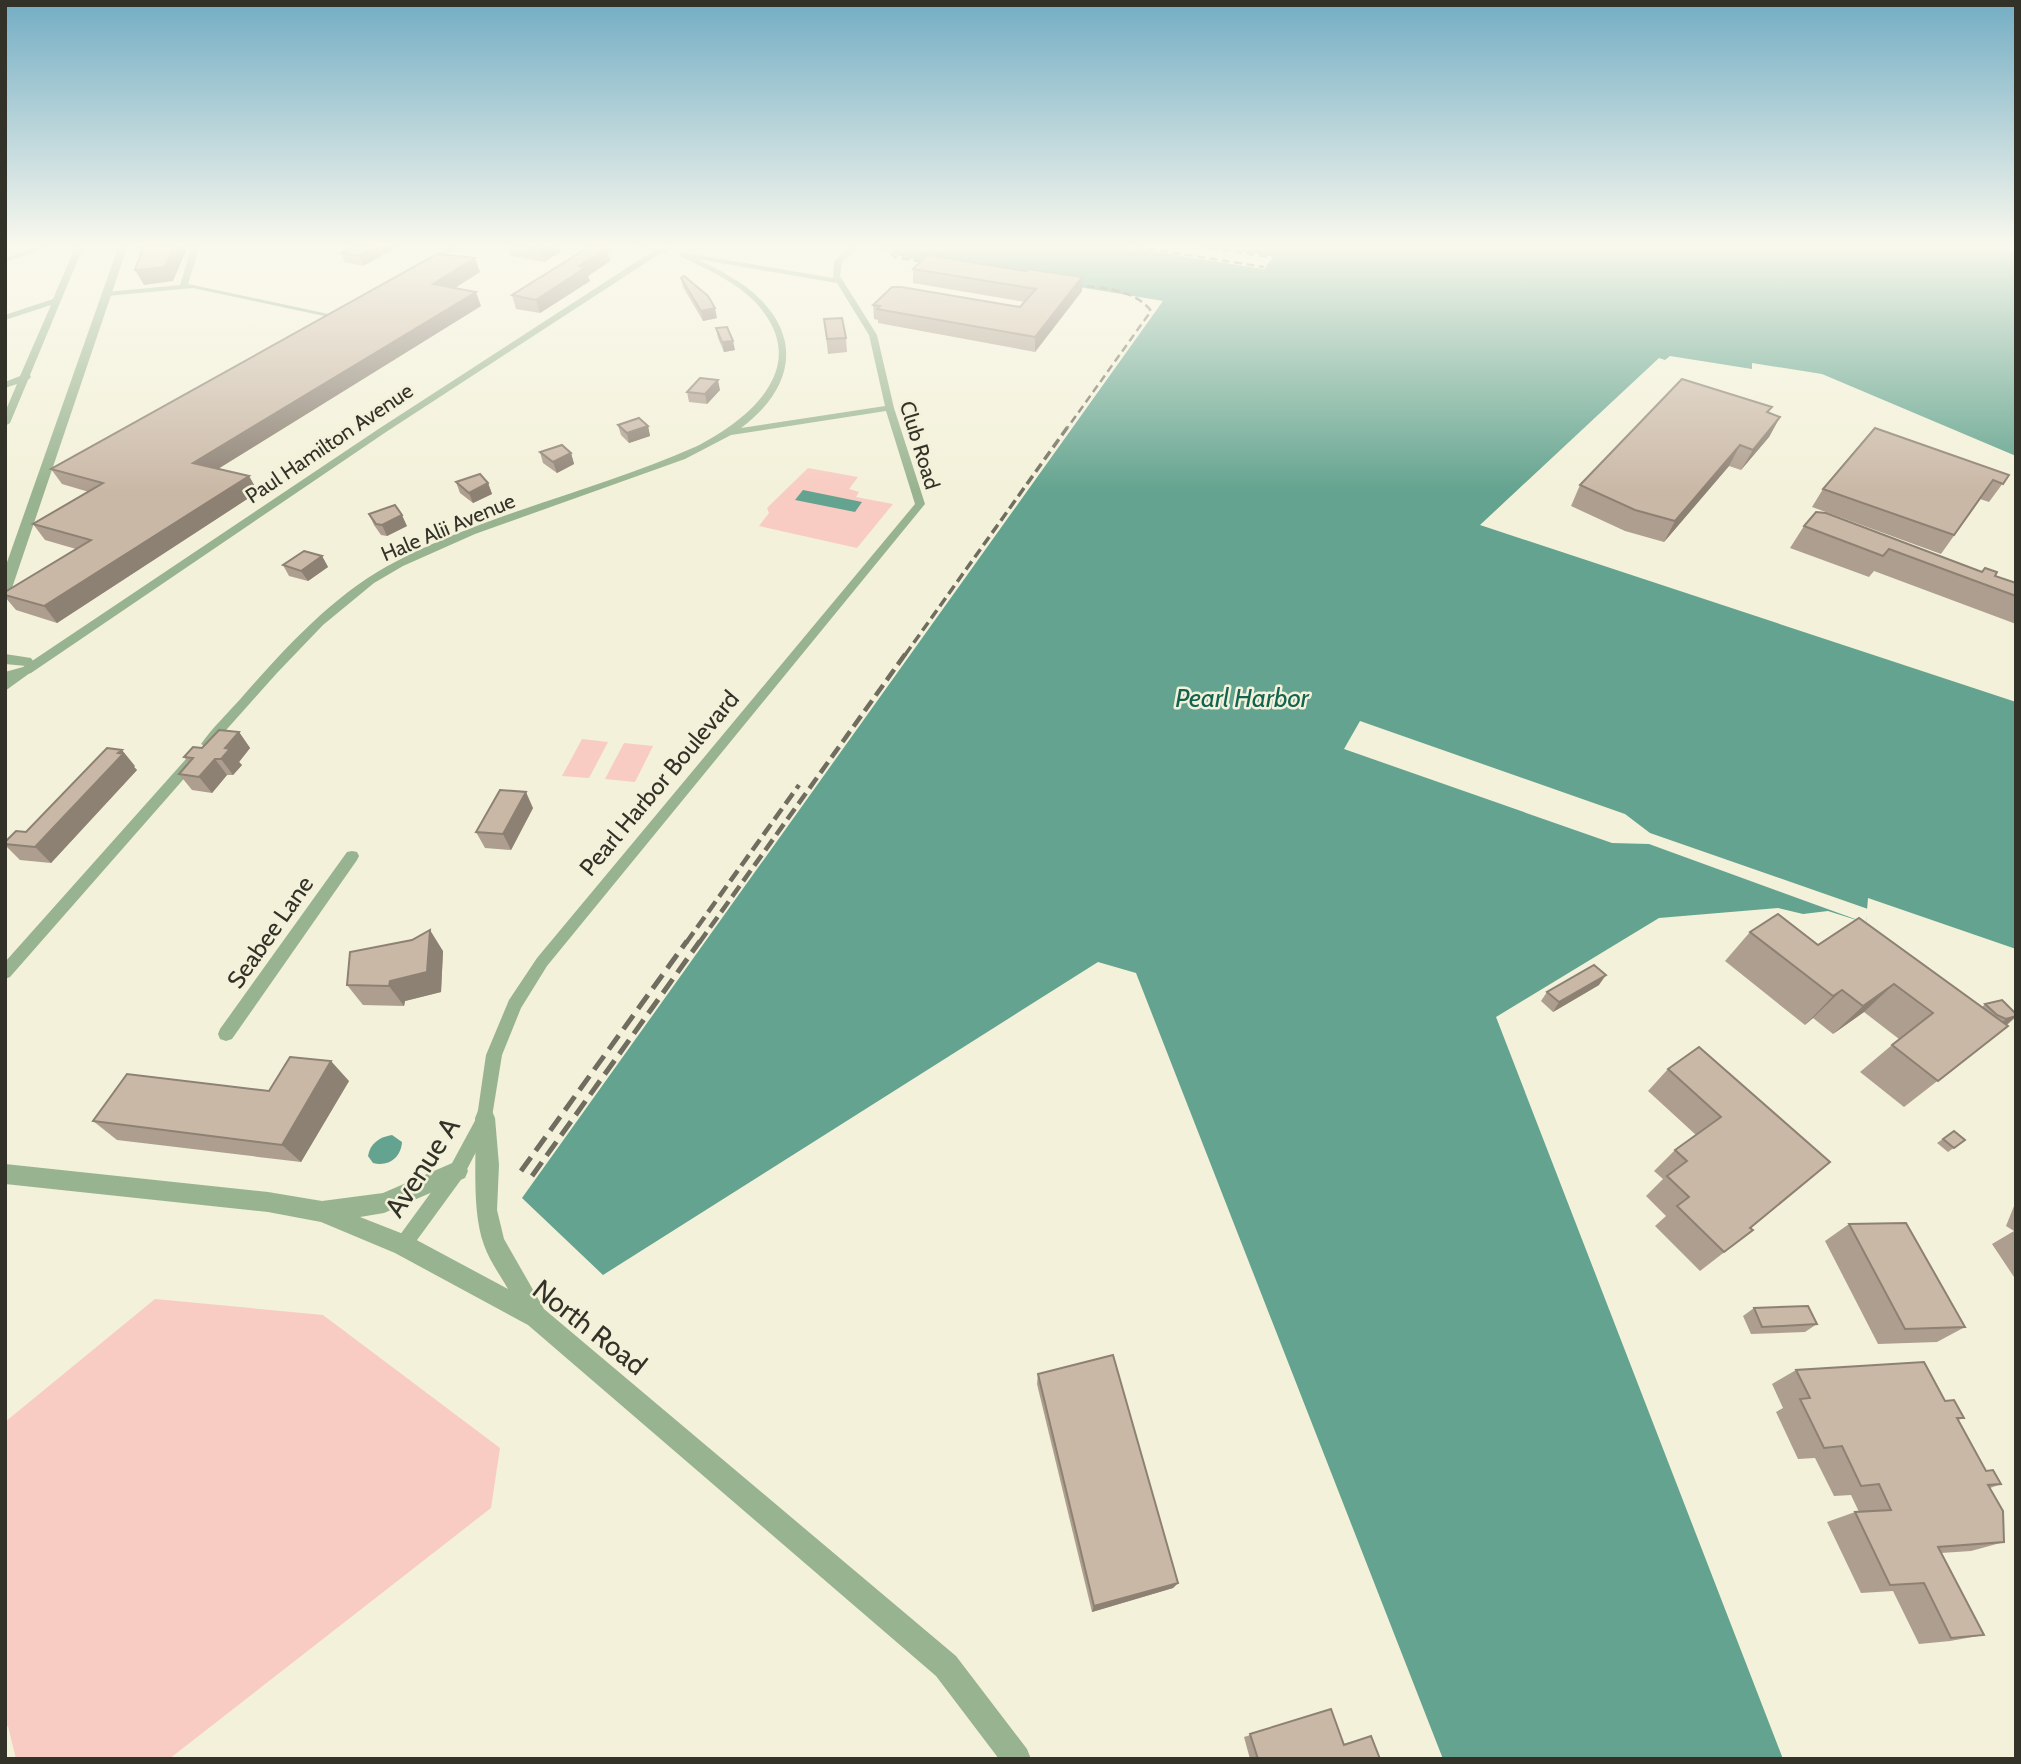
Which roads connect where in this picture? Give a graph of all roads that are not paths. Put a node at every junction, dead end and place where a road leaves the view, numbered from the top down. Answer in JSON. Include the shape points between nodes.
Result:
{"nodes":[{"id":1,"x":47,"y":327,"type":"edge"},
{"id":2,"x":96,"y":327,"type":"edge"},
{"id":3,"x":542,"y":327,"type":"edge"},
{"id":4,"x":777,"y":327,"type":"edge"},
{"id":5,"x":869,"y":327,"type":"edge"},
{"id":6,"x":27,"y":377,"type":"junction"},
{"id":7,"x":5,"y":385,"type":"edge"},
{"id":8,"x":9,"y":407,"type":"edge"},
{"id":9,"x":890,"y":408,"type":"junction"},
{"id":10,"x":5,"y":424,"type":"edge"},
{"id":11,"x":730,"y":432,"type":"junction"},
{"id":12,"x":920,"y":504,"type":"joint"},
{"id":13,"x":5,"y":588,"type":"edge"},
{"id":14,"x":5,"y":659,"type":"edge"},
{"id":15,"x":5,"y":666,"type":"edge"},
{"id":16,"x":27,"y":666,"type":"junction"},
{"id":17,"x":5,"y":676,"type":"edge"},
{"id":18,"x":5,"y":686,"type":"edge"},
{"id":19,"x":352,"y":856,"type":"dead end"},
{"id":20,"x":5,"y":973,"type":"edge"},
{"id":21,"x":226,"y":1034,"type":"dead end"},
{"id":22,"x":485,"y":1118,"type":"junction"},
{"id":23,"x":457,"y":1171,"type":"junction"},
{"id":24,"x":5,"y":1174,"type":"edge"},
{"id":25,"x":322,"y":1212,"type":"junction"},
{"id":26,"x":403,"y":1245,"type":"junction"},
{"id":27,"x":536,"y":1317,"type":"junction"},
{"id":28,"x":1017,"y":1759,"type":"edge"}],
"edges":[{"from":1,"to":6,"type":"street"},
{"from":2,"to":13,"type":"street"},
{"from":3,"to":16,"type":"street","name":"Paul Hamilton Avenue"},
{"from":4,"to":11,"type":"street","name":"Hale Alii Avenue","via":[[784,349],[779,380],[757,411]]},
{"from":5,"to":9,"type":"street","name":"Club Road"},
{"from":6,"to":7,"type":"street"},
{"from":6,"to":8,"type":"street"},
{"from":8,"to":10,"type":"street"},
{"from":9,"to":11,"type":"street"},
{"from":9,"to":12,"type":"street","name":"Club Road"},
{"from":11,"to":20,"type":"street","name":"Hale Alii Avenue","via":[[681,456],[411,559],[346,597],[131,828]]},
{"from":12,"to":22,"type":"street","name":"Pearl Harbor Boulevard","via":[[542,962],[514,1005],[494,1055]]},
{"from":14,"to":16,"type":"street"},
{"from":15,"to":16,"type":"street","name":"Paul Hamilton Avenue"},
{"from":16,"to":17,"type":"street","name":"Paul Hamilton Avenue"},
{"from":16,"to":18,"type":"street"},
{"from":19,"to":21,"type":"street","name":"Seabee Lane"},
{"from":22,"to":23,"type":"street","name":"Avenue A"},
{"from":22,"to":27,"type":"street","via":[[486,1210],[494,1243]]},
{"from":23,"to":25,"type":"street","via":[[384,1203]]},
{"from":23,"to":26,"type":"street","name":"Avenue A"},
{"from":24,"to":25,"type":"street","name":"North Road","via":[[268,1202]]},
{"from":25,"to":26,"type":"street","name":"North Road"},
{"from":26,"to":27,"type":"street","name":"North Road"},
{"from":27,"to":28,"type":"street","name":"North Road","via":[[946,1667]]}]}
